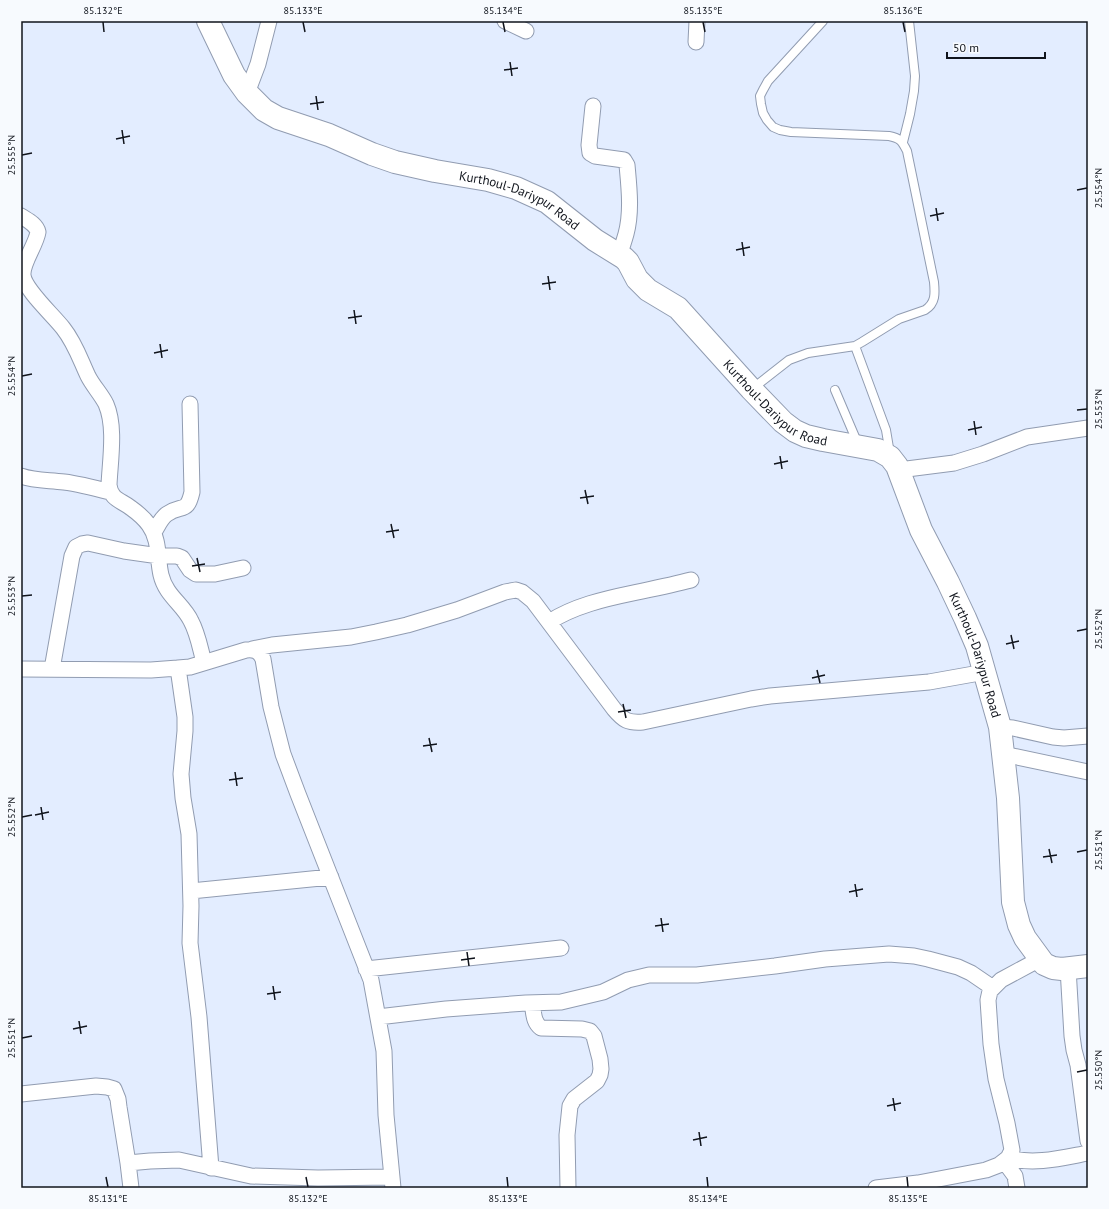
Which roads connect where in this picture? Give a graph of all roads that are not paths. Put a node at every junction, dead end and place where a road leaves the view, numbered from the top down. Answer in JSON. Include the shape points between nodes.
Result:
{"nodes":[{"id":1,"x":208,"y":21,"type":"edge"},
{"id":2,"x":269,"y":21,"type":"edge"},
{"id":3,"x":505,"y":21,"type":"edge"},
{"id":4,"x":697,"y":21,"type":"edge"},
{"id":5,"x":822,"y":21,"type":"edge"},
{"id":6,"x":909,"y":21,"type":"edge"},
{"id":7,"x":526,"y":31,"type":"dead end"},
{"id":8,"x":696,"y":42,"type":"dead end"},
{"id":9,"x":247,"y":93,"type":"junction"},
{"id":10,"x":593,"y":106,"type":"dead end"},
{"id":11,"x":903,"y":142,"type":"junction"},
{"id":12,"x":21,"y":216,"type":"edge"},
{"id":13,"x":619,"y":255,"type":"junction"},
{"id":14,"x":855,"y":346,"type":"junction"},
{"id":15,"x":751,"y":389,"type":"junction"},
{"id":16,"x":834,"y":390,"type":"dead end"},
{"id":17,"x":190,"y":404,"type":"dead end"},
{"id":18,"x":1088,"y":428,"type":"edge"},
{"id":19,"x":860,"y":447,"type":"junction"},
{"id":20,"x":895,"y":464,"type":"junction"},
{"id":21,"x":21,"y":476,"type":"edge"},
{"id":22,"x":110,"y":492,"type":"junction"},
{"id":23,"x":154,"y":532,"type":"junction"},
{"id":24,"x":158,"y":556,"type":"junction"},
{"id":25,"x":243,"y":568,"type":"dead end"},
{"id":26,"x":691,"y":580,"type":"dead end"},
{"id":27,"x":549,"y":622,"type":"junction"},
{"id":28,"x":252,"y":649,"type":"junction"},
{"id":29,"x":204,"y":662,"type":"junction"},
{"id":30,"x":21,"y":668,"type":"edge"},
{"id":31,"x":178,"y":668,"type":"junction"},
{"id":32,"x":52,"y":669,"type":"junction"},
{"id":33,"x":985,"y":672,"type":"junction"},
{"id":34,"x":1000,"y":727,"type":"junction"},
{"id":35,"x":1088,"y":736,"type":"edge"},
{"id":36,"x":1003,"y":754,"type":"junction"},
{"id":37,"x":1088,"y":772,"type":"edge"},
{"id":38,"x":331,"y":877,"type":"junction"},
{"id":39,"x":191,"y":891,"type":"junction"},
{"id":40,"x":561,"y":948,"type":"dead end"},
{"id":41,"x":1040,"y":958,"type":"junction"},
{"id":42,"x":1078,"y":967,"type":"edge"},
{"id":43,"x":366,"y":968,"type":"junction"},
{"id":44,"x":993,"y":988,"type":"junction"},
{"id":45,"x":532,"y":1003,"type":"junction"},
{"id":46,"x":378,"y":1017,"type":"junction"},
{"id":47,"x":21,"y":1094,"type":"edge"},
{"id":48,"x":1088,"y":1141,"type":"edge"},
{"id":49,"x":1088,"y":1153,"type":"edge"},
{"id":50,"x":1006,"y":1159,"type":"junction"},
{"id":51,"x":128,"y":1163,"type":"junction"},
{"id":52,"x":211,"y":1168,"type":"junction"},
{"id":53,"x":247,"y":1181,"type":"edge"},
{"id":54,"x":392,"y":1182,"type":"edge"},
{"id":55,"x":131,"y":1188,"type":"edge"},
{"id":56,"x":568,"y":1188,"type":"edge"},
{"id":57,"x":876,"y":1188,"type":"edge"},
{"id":58,"x":1017,"y":1188,"type":"edge"}],
"edges":[{"from":1,"to":9,"type":"street","name":"Kurthoul-Dariypur Road","via":[[234,75]]},
{"from":2,"to":9,"type":"street","via":[[258,64]]},
{"from":3,"to":7,"type":"street"},
{"from":4,"to":8,"type":"street"},
{"from":5,"to":11,"type":"lane","via":[[768,81],[763,90],[760,96],[761,104],[767,120],[773,127],[791,132],[889,136]]},
{"from":6,"to":11,"type":"lane","via":[[915,76]]},
{"from":9,"to":13,"type":"street","name":"Kurthoul-Dariypur Road","via":[[264,110],[278,118],[329,135],[372,154],[435,171],[488,180],[528,193],[547,202]]},
{"from":10,"to":13,"type":"street","via":[[590,152],[595,156],[624,160],[627,164],[628,221]]},
{"from":11,"to":14,"type":"lane","via":[[934,282],[934,298],[925,310],[899,319]]},
{"from":12,"to":22,"type":"street","via":[[34,225],[38,232],[23,271],[26,283],[74,343],[88,376],[108,410],[112,434]]},
{"from":13,"to":15,"type":"street","name":"Kurthoul-Dariypur Road","via":[[628,262],[637,279],[648,290],[678,308]]},
{"from":14,"to":15,"type":"lane","via":[[808,353],[789,360]]},
{"from":14,"to":20,"type":"lane","via":[[886,430]]},
{"from":15,"to":19,"type":"street","name":"Kurthoul-Dariypur Road","via":[[795,431],[806,436]]},
{"from":16,"to":19,"type":"lane"},
{"from":17,"to":23,"type":"street","via":[[192,486],[189,502],[184,508],[166,514]]},
{"from":18,"to":20,"type":"street","via":[[1027,438],[954,462]]},
{"from":19,"to":20,"type":"street","name":"Kurthoul-Dariypur Road","via":[[878,450]]},
{"from":20,"to":33,"type":"street","name":"Kurthoul-Dariypur Road","via":[[921,530],[965,618]]},
{"from":21,"to":22,"type":"street","via":[[77,484]]},
{"from":22,"to":23,"type":"street","via":[[141,516]]},
{"from":23,"to":24,"type":"street"},
{"from":24,"to":25,"type":"street","via":[[182,558],[196,574],[215,574]]},
{"from":24,"to":29,"type":"street","via":[[164,583],[172,598],[191,620]]},
{"from":24,"to":32,"type":"street","via":[[88,543],[76,547],[72,556]]},
{"from":26,"to":27,"type":"street","via":[[613,597],[573,609]]},
{"from":27,"to":28,"type":"street","via":[[533,601],[516,590],[407,625],[376,632]]},
{"from":27,"to":33,"type":"street","via":[[614,710],[633,723],[770,696],[929,682]]},
{"from":28,"to":29,"type":"street"},
{"from":28,"to":38,"type":"street","via":[[260,653],[263,659],[271,707],[283,754]]},
{"from":29,"to":31,"type":"street"},
{"from":30,"to":32,"type":"street"},
{"from":31,"to":32,"type":"street"},
{"from":31,"to":39,"type":"street","via":[[185,717],[181,774],[189,834]]},
{"from":33,"to":34,"type":"street","name":"Kurthoul-Dariypur Road"},
{"from":34,"to":35,"type":"street","via":[[1053,737]]},
{"from":34,"to":36,"type":"street","name":"Kurthoul-Dariypur Road"},
{"from":36,"to":37,"type":"street"},
{"from":36,"to":41,"type":"street","name":"Kurthoul-Dariypur Road","via":[[1008,798],[1013,902],[1025,938]]},
{"from":38,"to":39,"type":"street"},
{"from":38,"to":43,"type":"street"},
{"from":39,"to":52,"type":"street","via":[[190,943],[199,1017]]},
{"from":40,"to":43,"type":"street"},
{"from":41,"to":42,"type":"street","name":"Kurthoul-Dariypur Road","via":[[1044,964],[1053,968]]},
{"from":41,"to":44,"type":"street","via":[[1001,980]]},
{"from":42,"to":48,"type":"street","via":[[1072,1036]]},
{"from":43,"to":46,"type":"street","via":[[374,992]]},
{"from":44,"to":45,"type":"street","via":[[958,967],[914,956],[889,954],[697,975],[649,975],[628,980],[593,995],[561,1002]]},
{"from":44,"to":50,"type":"street","via":[[988,1000],[988,1011],[996,1079],[1012,1150]]},
{"from":45,"to":46,"type":"street"},
{"from":45,"to":56,"type":"street","via":[[537,1025],[542,1028],[590,1031],[598,1052],[601,1069],[597,1081],[574,1099],[570,1106],[567,1135]]},
{"from":46,"to":54,"type":"street","via":[[384,1051]]},
{"from":47,"to":51,"type":"street","via":[[96,1086],[114,1089],[118,1099]]},
{"from":49,"to":50,"type":"street","via":[[1031,1162]]},
{"from":50,"to":57,"type":"street","via":[[1000,1165],[978,1172]]},
{"from":50,"to":58,"type":"street","via":[[1015,1176]]},
{"from":51,"to":52,"type":"street","via":[[179,1160]]},
{"from":51,"to":55,"type":"street"},
{"from":52,"to":53,"type":"street"},
{"from":53,"to":54,"type":"street","via":[[325,1178]]}]}
